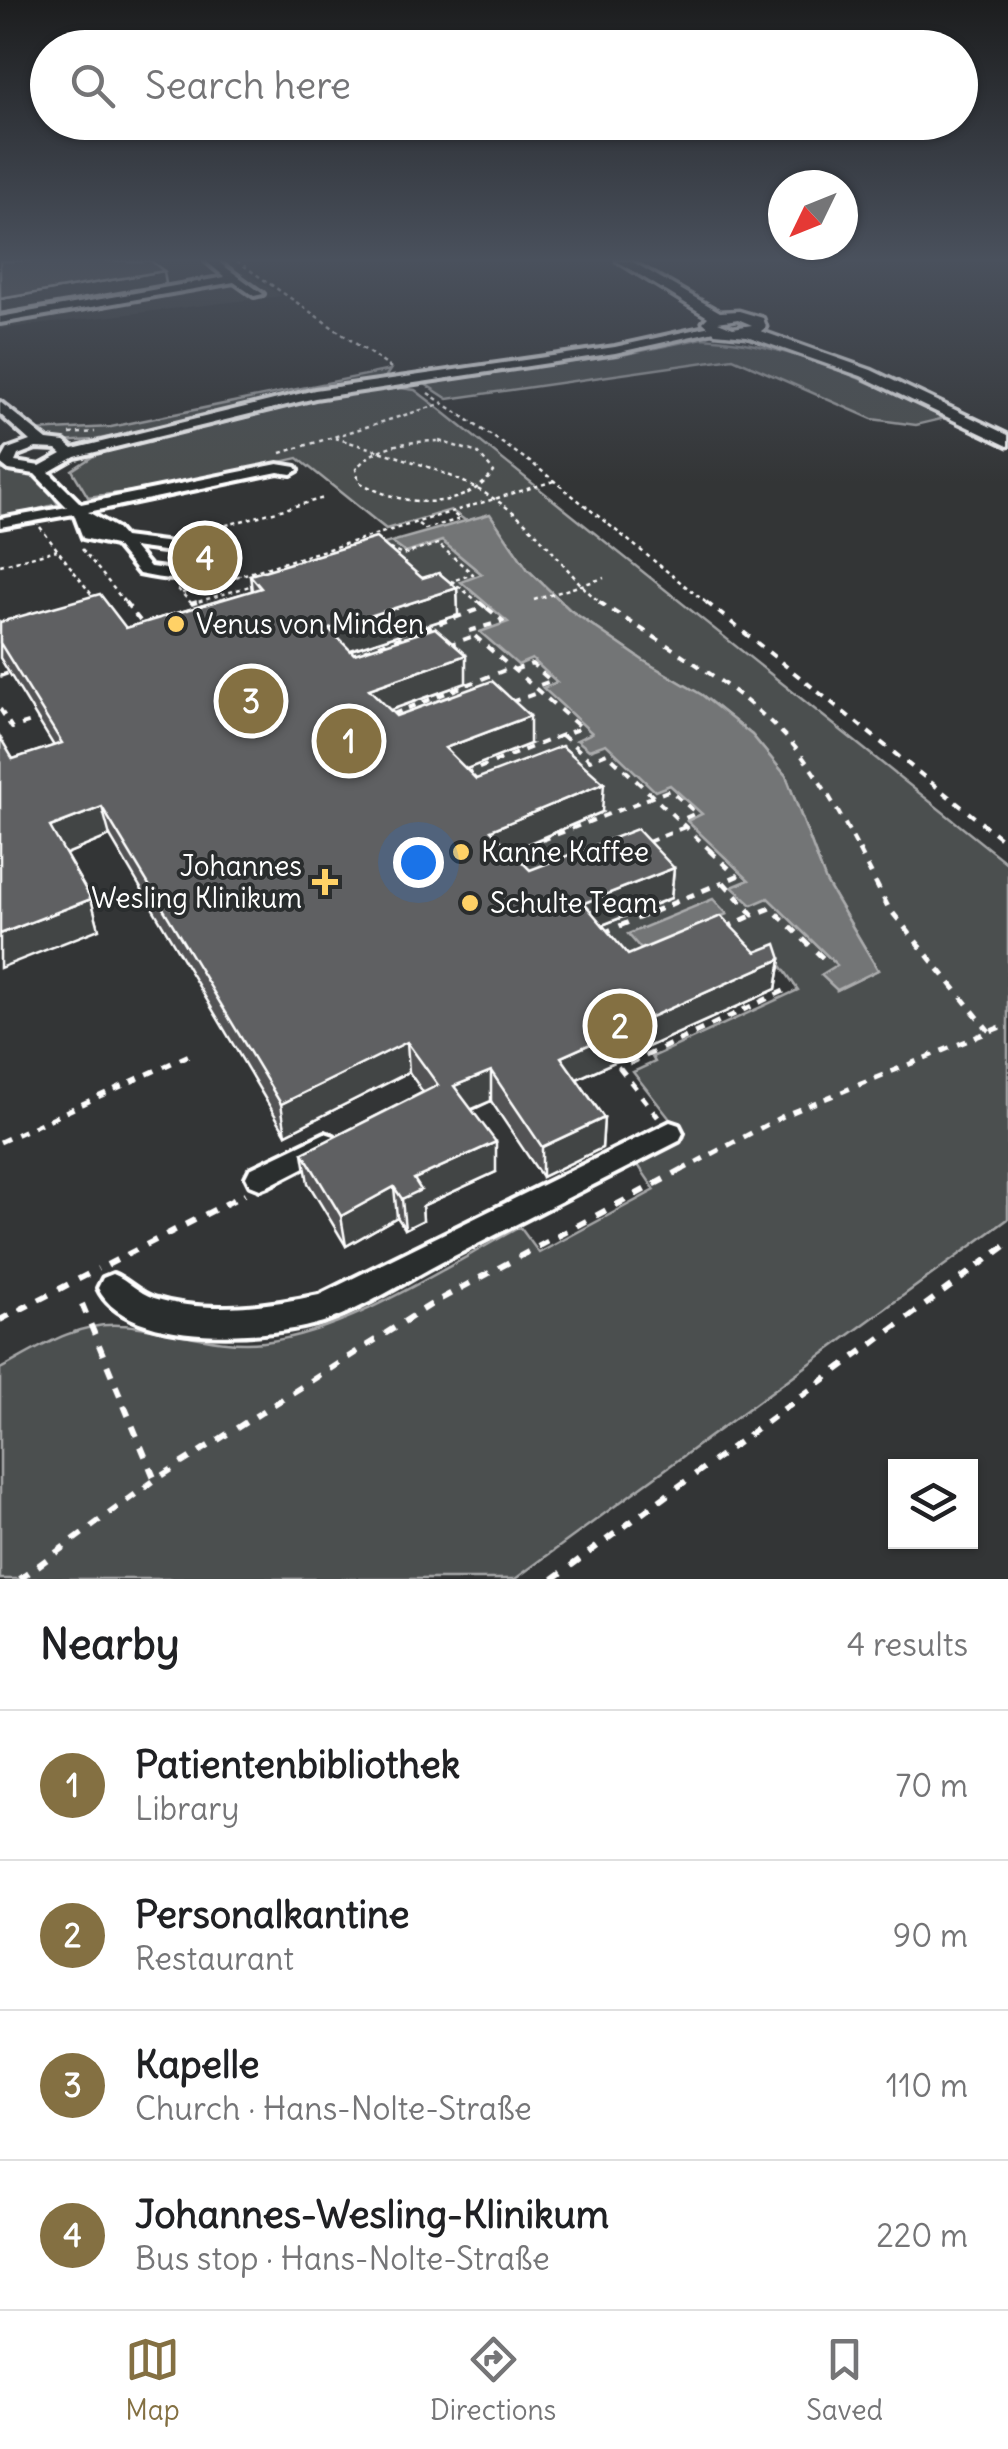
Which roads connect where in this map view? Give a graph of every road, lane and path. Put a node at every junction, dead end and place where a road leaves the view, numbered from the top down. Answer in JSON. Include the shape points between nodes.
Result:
{"nodes":[{"id":1,"x":344,"y":335,"type":"edge"},
{"id":2,"x":671,"y":335,"type":"edge"},
{"id":3,"x":758,"y":335,"type":"edge"},
{"id":4,"x":406,"y":378,"type":"junction"},
{"id":5,"x":0,"y":406,"type":"edge"},
{"id":6,"x":10,"y":423,"type":"edge"},
{"id":7,"x":335,"y":438,"type":"dead end"},
{"id":8,"x":1008,"y":441,"type":"edge"},
{"id":9,"x":42,"y":444,"type":"junction"},
{"id":10,"x":26,"y":446,"type":"junction"},
{"id":11,"x":68,"y":450,"type":"junction"},
{"id":12,"x":378,"y":450,"type":"junction"},
{"id":13,"x":4,"y":463,"type":"edge"},
{"id":14,"x":56,"y":466,"type":"junction"},
{"id":15,"x":39,"y":470,"type":"junction"},
{"id":16,"x":291,"y":470,"type":"dead end"},
{"id":17,"x":554,"y":481,"type":"junction"},
{"id":18,"x":477,"y":490,"type":"junction"},
{"id":19,"x":324,"y":498,"type":"dead end"},
{"id":20,"x":497,"y":500,"type":"junction"},
{"id":21,"x":77,"y":507,"type":"junction"},
{"id":22,"x":452,"y":514,"type":"junction"},
{"id":23,"x":48,"y":522,"type":"dead end"},
{"id":24,"x":0,"y":523,"type":"edge"},
{"id":25,"x":418,"y":524,"type":"junction"},
{"id":26,"x":122,"y":543,"type":"junction"},
{"id":27,"x":208,"y":544,"type":"dead end"},
{"id":28,"x":58,"y":550,"type":"junction"},
{"id":29,"x":368,"y":550,"type":"edge"},
{"id":30,"x":219,"y":554,"type":"dead end"},
{"id":31,"x":0,"y":565,"type":"edge"},
{"id":32,"x":240,"y":576,"type":"junction"},
{"id":33,"x":604,"y":578,"type":"dead end"},
{"id":34,"x":262,"y":582,"type":"edge"},
{"id":35,"x":582,"y":586,"type":"junction"},
{"id":36,"x":118,"y":593,"type":"dead end"},
{"id":37,"x":182,"y":594,"type":"dead end"},
{"id":38,"x":96,"y":600,"type":"junction"},
{"id":39,"x":534,"y":600,"type":"dead end"},
{"id":40,"x":80,"y":604,"type":"edge"},
{"id":41,"x":191,"y":604,"type":"edge"},
{"id":42,"x":486,"y":607,"type":"junction"},
{"id":43,"x":104,"y":610,"type":"edge"},
{"id":44,"x":474,"y":636,"type":"junction"},
{"id":45,"x":440,"y":648,"type":"edge"},
{"id":46,"x":338,"y":660,"type":"edge"},
{"id":47,"x":513,"y":669,"type":"junction"},
{"id":48,"x":9,"y":673,"type":"edge"},
{"id":49,"x":0,"y":676,"type":"edge"},
{"id":50,"x":534,"y":687,"type":"junction"},
{"id":51,"x":540,"y":692,"type":"junction"},
{"id":52,"x":504,"y":704,"type":"edge"},
{"id":53,"x":0,"y":709,"type":"edge"},
{"id":54,"x":38,"y":720,"type":"edge"},
{"id":55,"x":379,"y":720,"type":"edge"},
{"id":56,"x":562,"y":735,"type":"junction"},
{"id":57,"x":590,"y":760,"type":"junction"},
{"id":58,"x":574,"y":766,"type":"edge"},
{"id":59,"x":454,"y":778,"type":"edge"},
{"id":60,"x":655,"y":796,"type":"junction"},
{"id":61,"x":679,"y":820,"type":"junction"},
{"id":62,"x":686,"y":826,"type":"junction"},
{"id":63,"x":1008,"y":844,"type":"edge"},
{"id":64,"x":634,"y":847,"type":"edge"},
{"id":65,"x":512,"y":866,"type":"edge"},
{"id":66,"x":723,"y":882,"type":"junction"},
{"id":67,"x":753,"y":915,"type":"junction"},
{"id":68,"x":721,"y":930,"type":"edge"},
{"id":69,"x":592,"y":937,"type":"edge"},
{"id":70,"x":828,"y":963,"type":"dead end"},
{"id":71,"x":790,"y":988,"type":"dead end"},
{"id":72,"x":1008,"y":1024,"type":"edge"},
{"id":73,"x":989,"y":1030,"type":"junction"},
{"id":74,"x":189,"y":1056,"type":"dead end"},
{"id":75,"x":348,"y":1133,"type":"edge"},
{"id":76,"x":670,"y":1133,"type":"joint"},
{"id":77,"x":0,"y":1142,"type":"edge"},
{"id":78,"x":254,"y":1185,"type":"joint"},
{"id":79,"x":1008,"y":1244,"type":"edge"},
{"id":80,"x":113,"y":1288,"type":"dead end"},
{"id":81,"x":82,"y":1304,"type":"dead end"},
{"id":82,"x":0,"y":1320,"type":"edge"},
{"id":83,"x":155,"y":1480,"type":"junction"},
{"id":84,"x":20,"y":1579,"type":"edge"},
{"id":85,"x":553,"y":1579,"type":"edge"}],
"edges":[{"from":1,"to":4,"type":"path"},
{"from":2,"to":4,"type":"street","via":[[616,350]]},
{"from":3,"to":8,"type":"main road","via":[[866,372]]},
{"from":4,"to":11,"type":"street"},
{"from":4,"to":17,"type":"path"},
{"from":5,"to":6,"type":"street"},
{"from":6,"to":9,"type":"street"},
{"from":6,"to":10,"type":"street"},
{"from":7,"to":12,"type":"path"},
{"from":9,"to":10,"type":"street"},
{"from":9,"to":11,"type":"street"},
{"from":10,"to":13,"type":"street"},
{"from":11,"to":14,"type":"street"},
{"from":12,"to":18,"type":"path"},
{"from":12,"to":18,"type":"path","via":[[408,442],[468,446],[488,458],[494,472]]},
{"from":12,"to":18,"type":"path","via":[[356,470],[359,482],[374,492],[423,502]]},
{"from":13,"to":15,"type":"street"},
{"from":14,"to":15,"type":"street"},
{"from":14,"to":21,"type":"street"},
{"from":15,"to":21,"type":"street"},
{"from":16,"to":21,"type":"street"},
{"from":17,"to":20,"type":"path"},
{"from":17,"to":63,"type":"path"},
{"from":18,"to":20,"type":"path"},
{"from":19,"to":27,"type":"path","via":[[198,533]]},
{"from":20,"to":22,"type":"path"},
{"from":20,"to":35,"type":"path"},
{"from":21,"to":24,"type":"street"},
{"from":21,"to":26,"type":"street"},
{"from":21,"to":26,"type":"street","via":[[88,536]]},
{"from":22,"to":25,"type":"path"},
{"from":22,"to":25,"type":"path","via":[[460,519],[424,529]]},
{"from":23,"to":28,"type":"path","via":[[38,524]]},
{"from":25,"to":32,"type":"path"},
{"from":26,"to":26,"type":"street","via":[[145,571],[185,576],[206,564],[193,552]]},
{"from":28,"to":31,"type":"path"},
{"from":28,"to":38,"type":"path"},
{"from":29,"to":42,"type":"path","via":[[386,544],[402,555],[438,544],[473,574],[452,581]]},
{"from":30,"to":32,"type":"path"},
{"from":32,"to":37,"type":"path"},
{"from":33,"to":35,"type":"path"},
{"from":34,"to":41,"type":"path"},
{"from":35,"to":39,"type":"path"},
{"from":35,"to":73,"type":"path","via":[[717,678],[783,733],[844,820],[888,907]]},
{"from":36,"to":38,"type":"path"},
{"from":38,"to":40,"type":"path"},
{"from":38,"to":43,"type":"path"},
{"from":42,"to":44,"type":"path","via":[[503,621],[469,631]]},
{"from":42,"to":46,"type":"path"},
{"from":44,"to":45,"type":"path"},
{"from":44,"to":47,"type":"path"},
{"from":47,"to":50,"type":"path"},
{"from":47,"to":50,"type":"path","via":[[532,664],[551,681]]},
{"from":47,"to":55,"type":"path"},
{"from":48,"to":49,"type":"path"},
{"from":50,"to":51,"type":"path"},
{"from":51,"to":52,"type":"path"},
{"from":51,"to":56,"type":"path","via":[[581,728]]},
{"from":53,"to":54,"type":"path","via":[[12,728]]},
{"from":56,"to":57,"type":"path"},
{"from":56,"to":59,"type":"path"},
{"from":57,"to":58,"type":"path"},
{"from":57,"to":60,"type":"path","via":[[607,753]]},
{"from":60,"to":61,"type":"path"},
{"from":60,"to":61,"type":"path","via":[[670,790],[696,813]]},
{"from":60,"to":65,"type":"path","via":[[504,856]]},
{"from":61,"to":62,"type":"path"},
{"from":62,"to":64,"type":"path"},
{"from":62,"to":66,"type":"path","via":[[738,876]]},
{"from":66,"to":67,"type":"path"},
{"from":66,"to":69,"type":"path"},
{"from":67,"to":68,"type":"path"},
{"from":67,"to":70,"type":"path","via":[[771,908]]},
{"from":71,"to":76,"type":"path","via":[[620,1068]]},
{"from":72,"to":73,"type":"path"},
{"from":73,"to":83,"type":"path","via":[[785,1115],[452,1293]]},
{"from":74,"to":77,"type":"path"},
{"from":75,"to":78,"type":"street"},
{"from":76,"to":80,"type":"street","via":[[322,1308],[239,1322],[125,1302]]},
{"from":78,"to":82,"type":"path"},
{"from":79,"to":85,"type":"path"},
{"from":81,"to":83,"type":"path"},
{"from":83,"to":84,"type":"path"}]}
